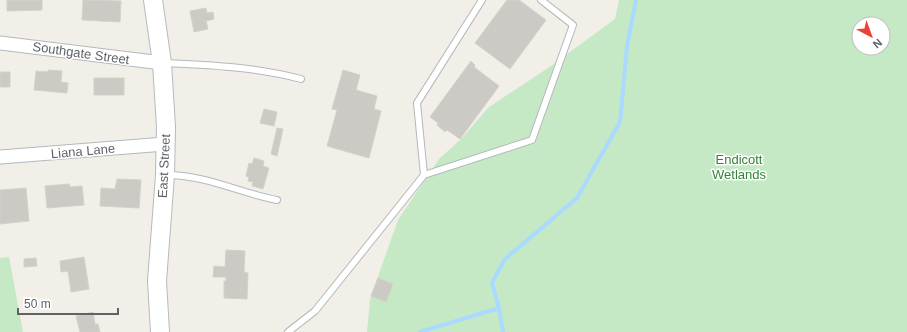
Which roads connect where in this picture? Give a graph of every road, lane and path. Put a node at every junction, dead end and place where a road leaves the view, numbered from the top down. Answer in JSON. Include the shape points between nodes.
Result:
{"nodes":[{"id":1,"x":153,"y":0,"type":"edge"},
{"id":2,"x":482,"y":0,"type":"edge"},
{"id":3,"x":540,"y":0,"type":"edge"},
{"id":4,"x":0,"y":43,"type":"edge"},
{"id":5,"x":162,"y":63,"type":"junction"},
{"id":6,"x":301,"y":79,"type":"dead end"},
{"id":7,"x":165,"y":144,"type":"junction"},
{"id":8,"x":0,"y":157,"type":"edge"},
{"id":9,"x":164,"y":175,"type":"junction"},
{"id":10,"x":424,"y":175,"type":"junction"},
{"id":11,"x":277,"y":200,"type":"dead end"},
{"id":12,"x":160,"y":332,"type":"edge"},
{"id":13,"x":288,"y":332,"type":"edge"}],
"edges":[{"from":1,"to":5,"type":"main road","name":"East Street"},
{"from":2,"to":10,"type":"lane","via":[[417,103]]},
{"from":3,"to":10,"type":"lane","via":[[574,25],[532,140]]},
{"from":4,"to":5,"type":"street","name":"Southgate Street"},
{"from":5,"to":6,"type":"lane","via":[[244,68]]},
{"from":5,"to":7,"type":"main road","name":"East Street"},
{"from":7,"to":8,"type":"street","name":"Liana Lane"},
{"from":7,"to":9,"type":"main road","name":"East Street"},
{"from":9,"to":11,"type":"lane","via":[[202,178]]},
{"from":9,"to":12,"type":"main road","name":"East Street","via":[[157,281]]},
{"from":10,"to":13,"type":"lane","via":[[315,311]]}]}
